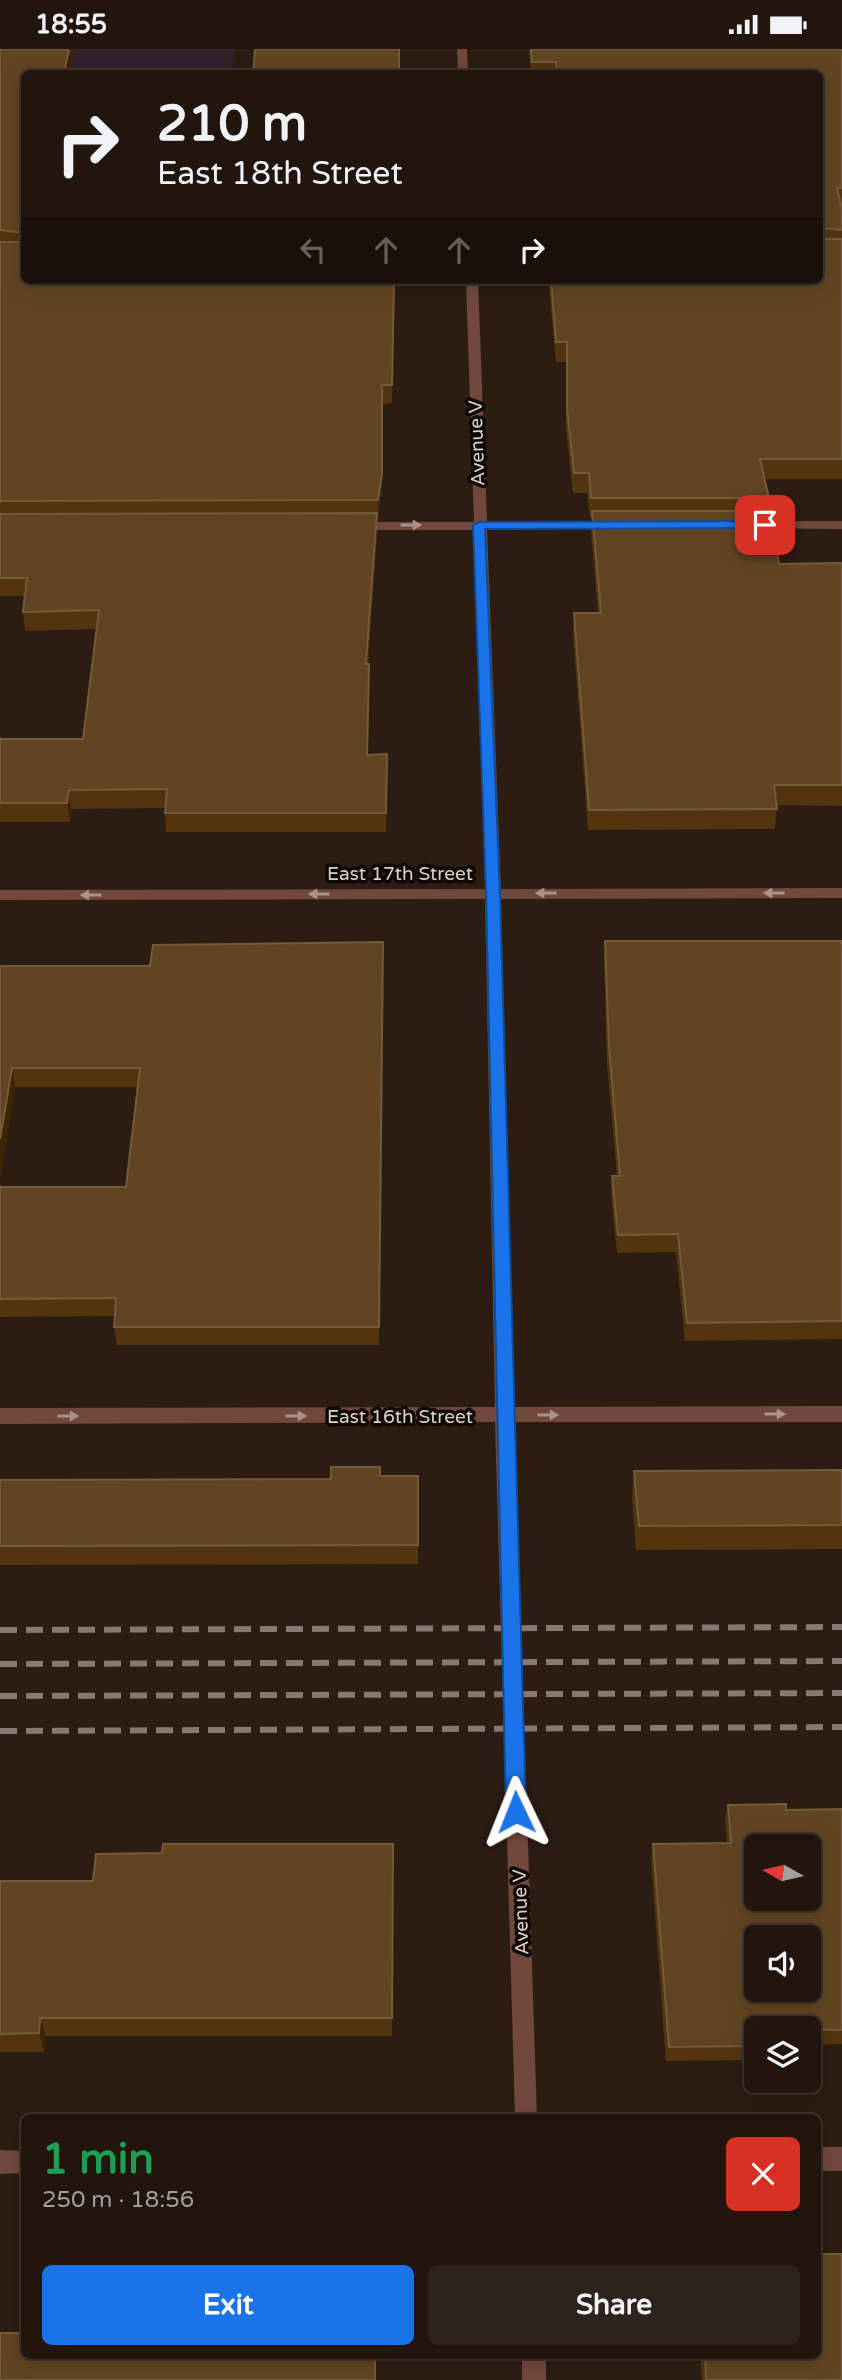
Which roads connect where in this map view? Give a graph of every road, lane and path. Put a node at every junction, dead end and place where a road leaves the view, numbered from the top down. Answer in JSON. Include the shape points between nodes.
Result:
{"nodes":[{"id":1,"x":462,"y":49,"type":"edge"},
{"id":2,"x":463,"y":70,"type":"edge"},
{"id":3,"x":472,"y":284,"type":"edge"},
{"id":4,"x":479,"y":525,"type":"junction"},
{"id":5,"x":626,"y":525,"type":"edge"},
{"id":6,"x":734,"y":525,"type":"edge"},
{"id":7,"x":842,"y":525,"type":"edge"},
{"id":8,"x":336,"y":526,"type":"edge"},
{"id":9,"x":842,"y":893,"type":"edge"},
{"id":10,"x":493,"y":894,"type":"junction"},
{"id":11,"x":0,"y":895,"type":"edge"},
{"id":12,"x":842,"y":1414,"type":"edge"},
{"id":13,"x":0,"y":1416,"type":"edge"},
{"id":14,"x":505,"y":1416,"type":"junction"},
{"id":15,"x":526,"y":2114,"type":"edge"},
{"id":16,"x":821,"y":2159,"type":"edge"},
{"id":17,"x":842,"y":2159,"type":"edge"},
{"id":18,"x":0,"y":2162,"type":"edge"},
{"id":19,"x":21,"y":2162,"type":"edge"},
{"id":20,"x":534,"y":2359,"type":"edge"},
{"id":21,"x":534,"y":2380,"type":"edge"}],
"edges":[{"from":1,"to":2,"type":"street"},
{"from":3,"to":4,"type":"street","name":"Avenue V"},
{"from":4,"to":5,"type":"street"},
{"from":8,"to":4,"type":"street","one_way":true},
{"from":4,"to":10,"type":"street","name":"Avenue V"},
{"from":6,"to":7,"type":"street"},
{"from":9,"to":10,"type":"street","name":"East 17th Street","one_way":true},
{"from":10,"to":11,"type":"street","name":"East 17th Street","one_way":true},
{"from":10,"to":14,"type":"street","name":"Avenue V"},
{"from":14,"to":12,"type":"street","name":"East 16th Street","one_way":true},
{"from":13,"to":14,"type":"street","name":"East 16th Street","one_way":true},
{"from":14,"to":15,"type":"street","name":"Avenue V"},
{"from":16,"to":17,"type":"street"},
{"from":18,"to":19,"type":"street"},
{"from":20,"to":21,"type":"street"}]}
